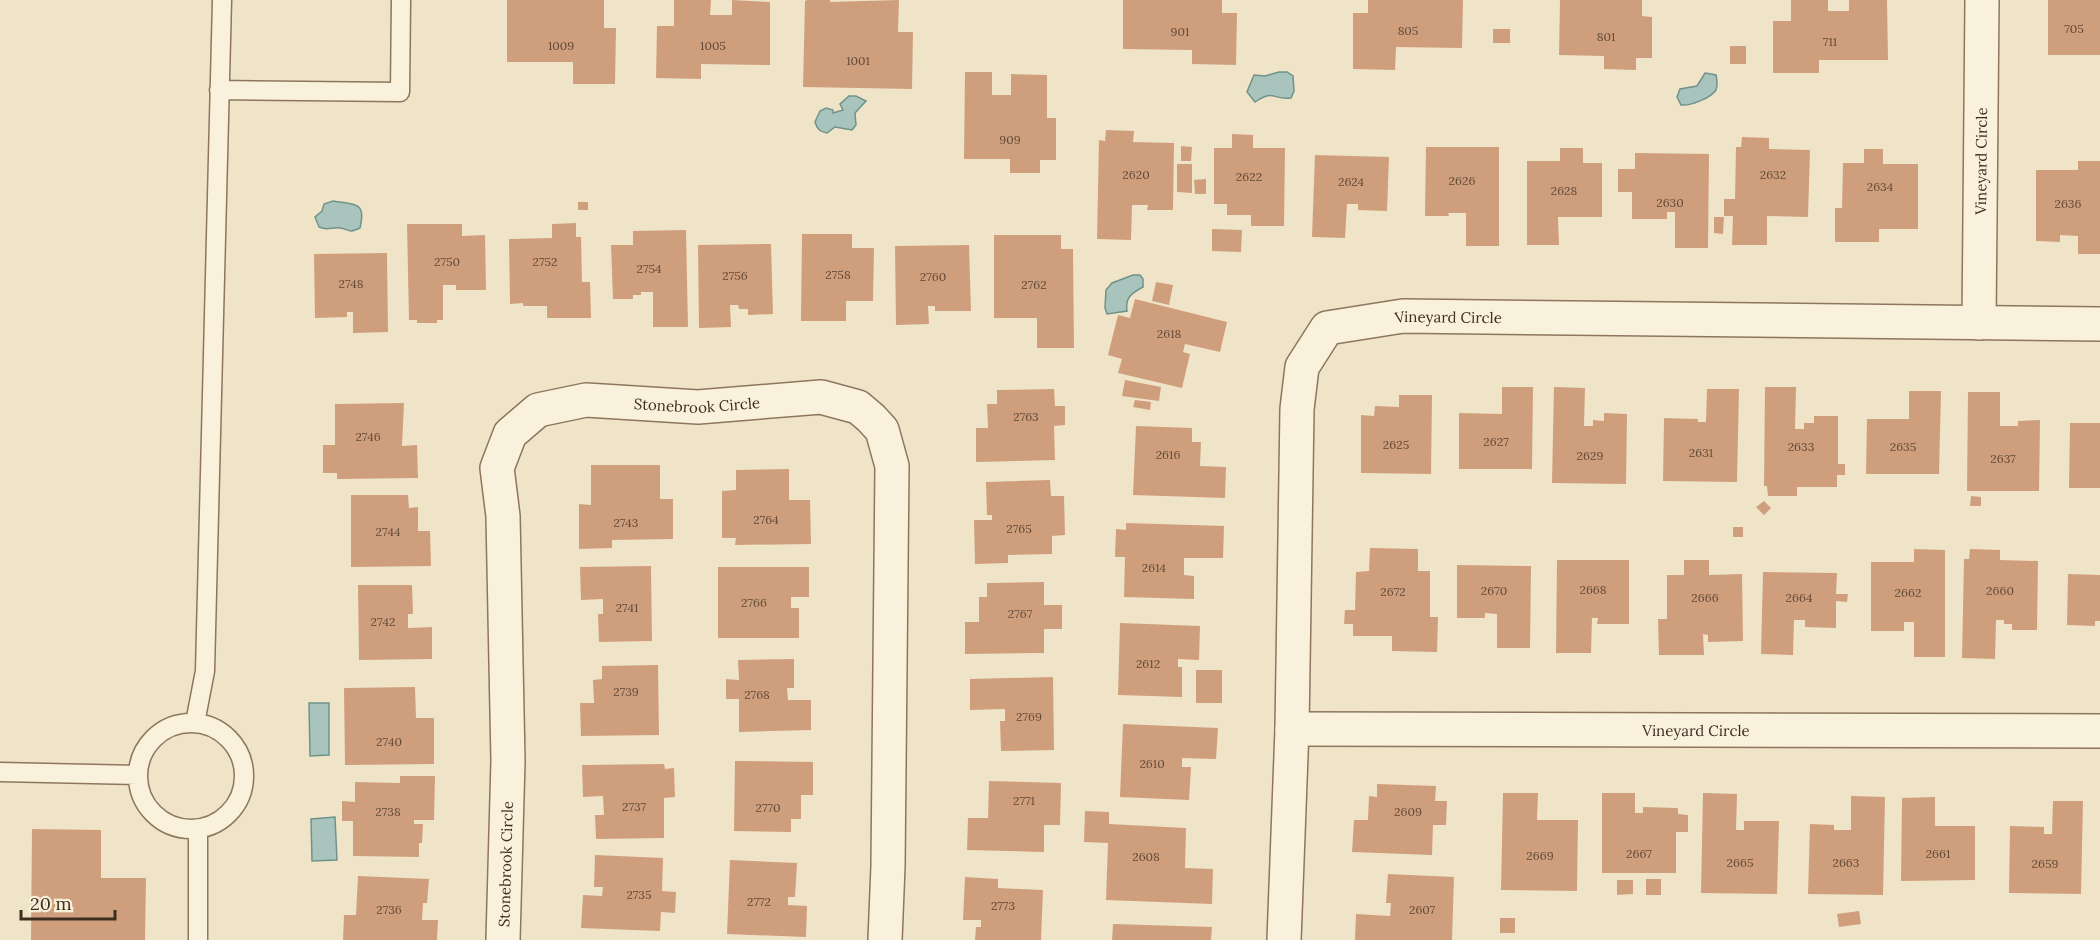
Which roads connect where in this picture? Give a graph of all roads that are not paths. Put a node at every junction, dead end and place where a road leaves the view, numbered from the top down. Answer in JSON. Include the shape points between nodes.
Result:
{"nodes":[{"id":1,"x":222,"y":0,"type":"edge"},
{"id":2,"x":401,"y":0,"type":"edge"},
{"id":3,"x":1982,"y":0,"type":"edge"},
{"id":4,"x":219,"y":90,"type":"junction"},
{"id":5,"x":1979,"y":322,"type":"junction"},
{"id":6,"x":2100,"y":324,"type":"edge"},
{"id":7,"x":195,"y":723,"type":"junction"},
{"id":8,"x":1292,"y":729,"type":"junction"},
{"id":9,"x":2100,"y":730,"type":"edge"},
{"id":10,"x":0,"y":772,"type":"edge"},
{"id":11,"x":138,"y":775,"type":"junction"},
{"id":12,"x":198,"y":829,"type":"junction"},
{"id":13,"x":198,"y":940,"type":"edge"},
{"id":14,"x":502,"y":940,"type":"edge"},
{"id":15,"x":885,"y":940,"type":"edge"},
{"id":16,"x":1284,"y":940,"type":"edge"}],
"edges":[{"from":1,"to":4,"type":"lane"},
{"from":2,"to":4,"type":"lane","via":[[400,92]]},
{"from":3,"to":5,"type":"street","name":"Vineyard Circle"},
{"from":4,"to":7,"type":"lane","via":[[206,671]]},
{"from":5,"to":6,"type":"street","name":"Vineyard Circle"},
{"from":5,"to":8,"type":"street","name":"Vineyard Circle","via":[[1403,316],[1328,328],[1302,367],[1297,409]]},
{"from":7,"to":11,"type":"lane","via":[[169,727],[155,736],[138,766]]},
{"from":7,"to":12,"type":"lane","via":[[222,732],[235,744],[243,761],[245,779],[241,797],[231,813]]},
{"from":8,"to":9,"type":"street","name":"Vineyard Circle"},
{"from":8,"to":16,"type":"street","name":"Vineyard Circle"},
{"from":10,"to":11,"type":"lane"},
{"from":11,"to":12,"type":"lane","via":[[142,798],[152,813],[165,823]]},
{"from":12,"to":13,"type":"lane"},
{"from":14,"to":15,"type":"street","name":"Stonebrook Circle","via":[[508,760],[503,516],[497,468],[510,434],[537,410],[586,400],[698,408],[821,397],[858,407],[871,418],[882,430],[892,466]]}]}
